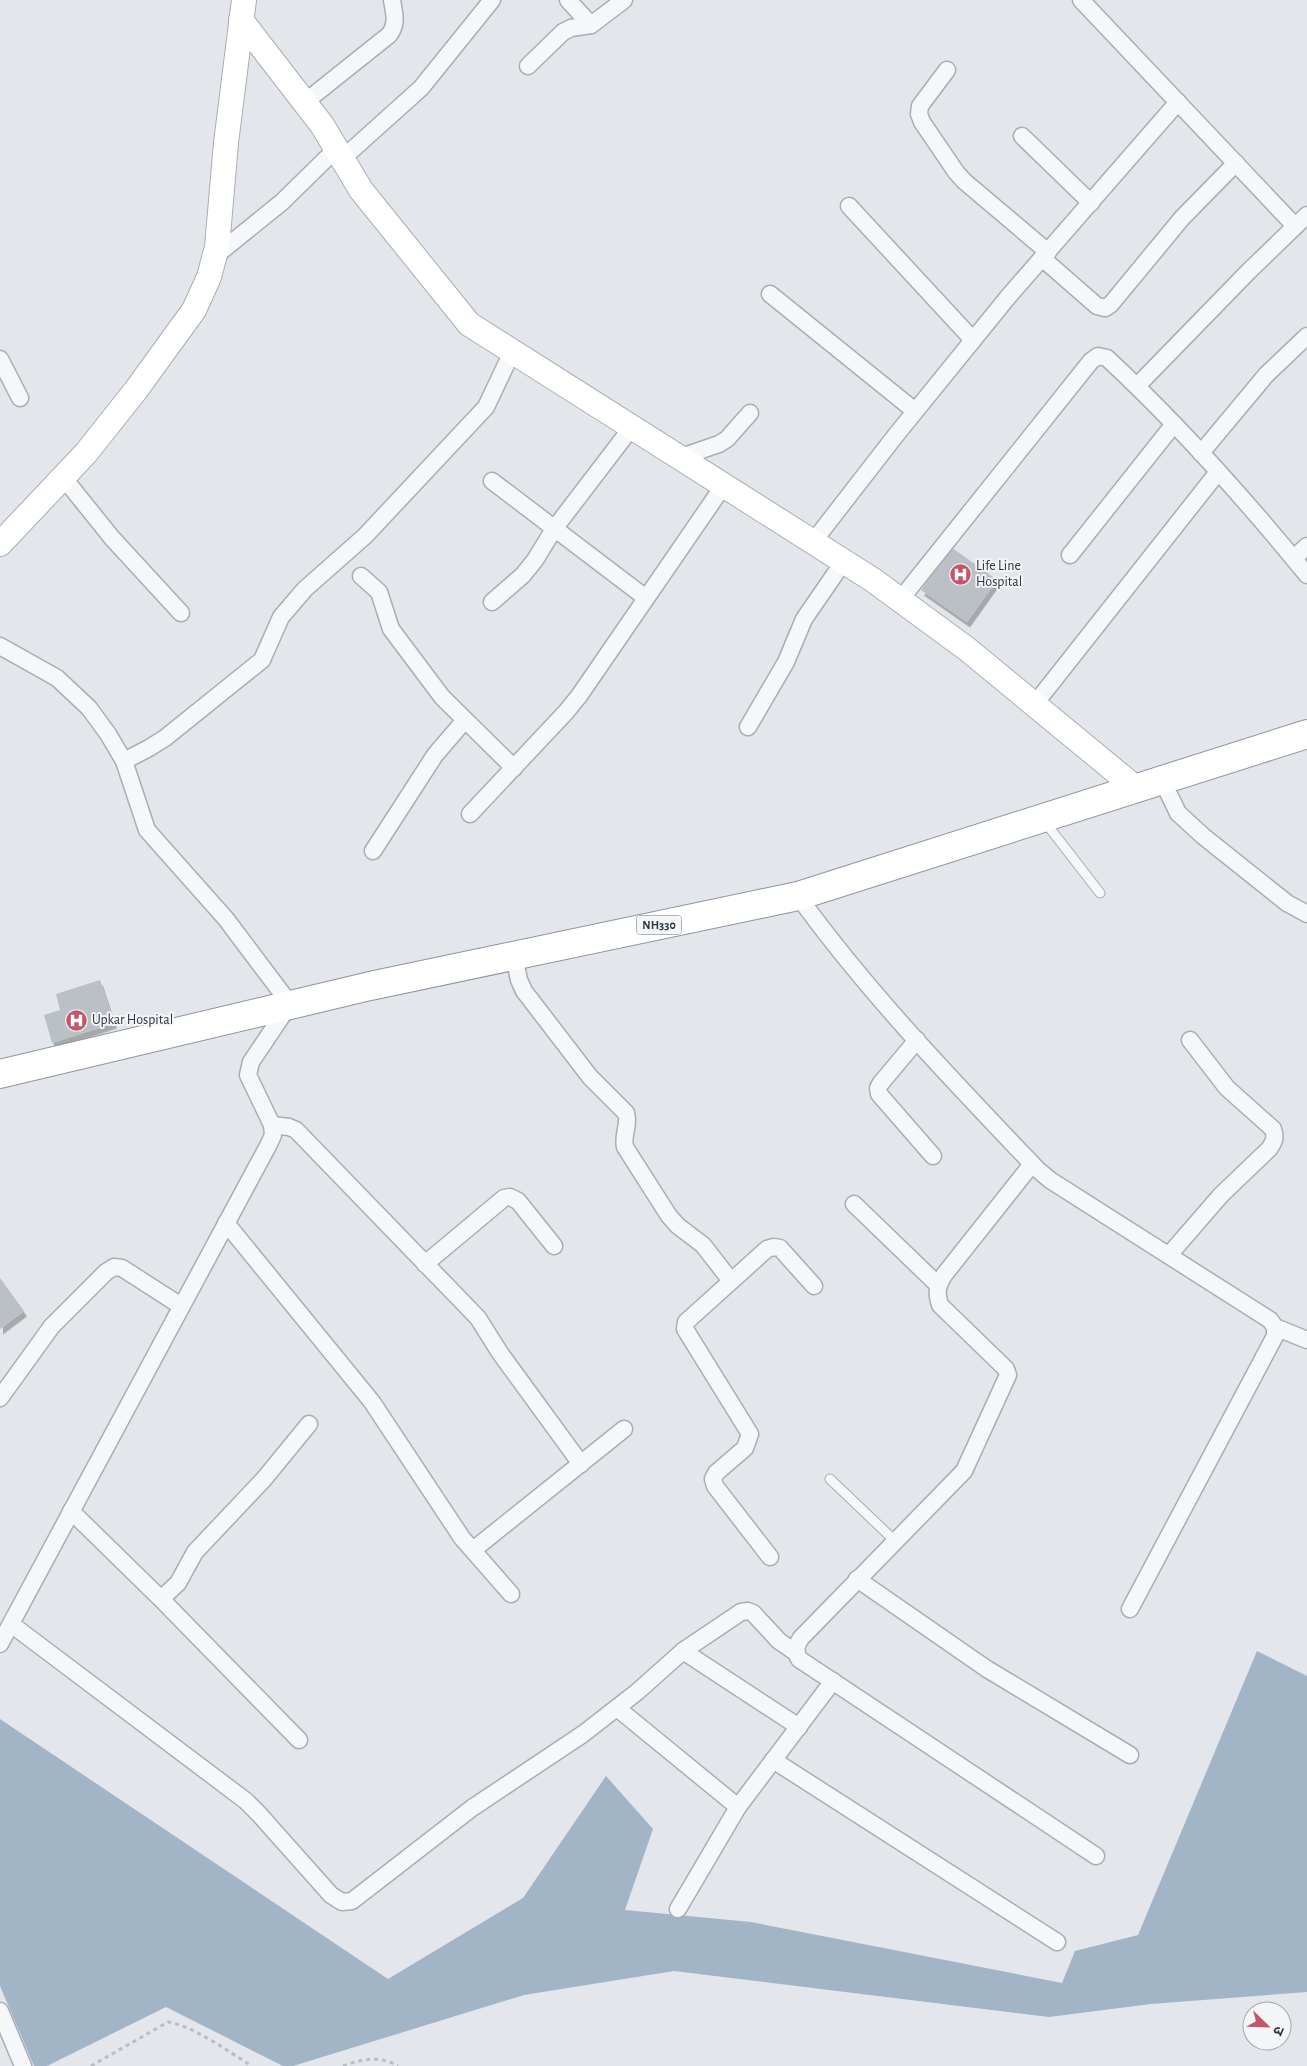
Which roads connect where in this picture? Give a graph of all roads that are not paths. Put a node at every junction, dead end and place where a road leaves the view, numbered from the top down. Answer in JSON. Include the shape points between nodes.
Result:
{"nodes":[{"id":1,"x":392,"y":0,"type":"edge"},
{"id":2,"x":492,"y":0,"type":"edge"},
{"id":3,"x":568,"y":0,"type":"edge"},
{"id":4,"x":624,"y":0,"type":"edge"},
{"id":5,"x":1081,"y":0,"type":"edge"},
{"id":6,"x":242,"y":10,"type":"edge"},
{"id":7,"x":591,"y":25,"type":"junction"},
{"id":8,"x":528,"y":66,"type":"dead end"},
{"id":9,"x":947,"y":70,"type":"dead end"},
{"id":10,"x":310,"y":98,"type":"junction"},
{"id":11,"x":1178,"y":102,"type":"junction"},
{"id":12,"x":1022,"y":136,"type":"dead end"},
{"id":13,"x":347,"y":151,"type":"junction"},
{"id":14,"x":1236,"y":164,"type":"junction"},
{"id":15,"x":1091,"y":203,"type":"junction"},
{"id":16,"x":850,"y":206,"type":"dead end"},
{"id":17,"x":1301,"y":220,"type":"edge"},
{"id":18,"x":1045,"y":255,"type":"junction"},
{"id":19,"x":214,"y":257,"type":"junction"},
{"id":20,"x":770,"y":294,"type":"dead end"},
{"id":21,"x":1307,"y":336,"type":"edge"},
{"id":22,"x":973,"y":340,"type":"junction"},
{"id":23,"x":512,"y":352,"type":"junction"},
{"id":24,"x":0,"y":359,"type":"edge"},
{"id":25,"x":1137,"y":386,"type":"junction"},
{"id":26,"x":20,"y":398,"type":"dead end"},
{"id":27,"x":915,"y":411,"type":"junction"},
{"id":28,"x":750,"y":413,"type":"dead end"},
{"id":29,"x":1174,"y":424,"type":"junction"},
{"id":30,"x":632,"y":427,"type":"junction"},
{"id":31,"x":1200,"y":453,"type":"junction"},
{"id":32,"x":681,"y":457,"type":"junction"},
{"id":33,"x":1218,"y":472,"type":"junction"},
{"id":34,"x":63,"y":477,"type":"junction"},
{"id":35,"x":492,"y":481,"type":"dead end"},
{"id":36,"x":724,"y":485,"type":"junction"},
{"id":37,"x":554,"y":530,"type":"junction"},
{"id":38,"x":814,"y":542,"type":"junction"},
{"id":39,"x":0,"y":544,"type":"edge"},
{"id":40,"x":1307,"y":546,"type":"edge"},
{"id":41,"x":1070,"y":554,"type":"dead end"},
{"id":42,"x":1294,"y":558,"type":"junction"},
{"id":43,"x":844,"y":561,"type":"junction"},
{"id":44,"x":1307,"y":575,"type":"edge"},
{"id":45,"x":361,"y":576,"type":"dead end"},
{"id":46,"x":646,"y":598,"type":"junction"},
{"id":47,"x":900,"y":600,"type":"junction"},
{"id":48,"x":492,"y":602,"type":"dead end"},
{"id":49,"x":181,"y":613,"type":"dead end"},
{"id":50,"x":0,"y":646,"type":"edge"},
{"id":51,"x":1034,"y":705,"type":"junction"},
{"id":52,"x":464,"y":720,"type":"junction"},
{"id":53,"x":748,"y":727,"type":"dead end"},
{"id":54,"x":1307,"y":734,"type":"edge"},
{"id":55,"x":124,"y":761,"type":"junction"},
{"id":56,"x":514,"y":768,"type":"junction"},
{"id":57,"x":1150,"y":784,"type":"junction"},
{"id":58,"x":470,"y":814,"type":"dead end"},
{"id":59,"x":1042,"y":818,"type":"junction"},
{"id":60,"x":373,"y":852,"type":"dead end"},
{"id":61,"x":1100,"y":893,"type":"dead end"},
{"id":62,"x":798,"y":896,"type":"junction"},
{"id":63,"x":1307,"y":914,"type":"edge"},
{"id":64,"x":514,"y":956,"type":"junction"},
{"id":65,"x":290,"y":1004,"type":"junction"},
{"id":66,"x":917,"y":1040,"type":"junction"},
{"id":67,"x":1190,"y":1040,"type":"dead end"},
{"id":68,"x":0,"y":1074,"type":"edge"},
{"id":69,"x":272,"y":1124,"type":"junction"},
{"id":70,"x":933,"y":1156,"type":"dead end"},
{"id":71,"x":1032,"y":1164,"type":"junction"},
{"id":72,"x":854,"y":1204,"type":"dead end"},
{"id":73,"x":226,"y":1223,"type":"junction"},
{"id":74,"x":554,"y":1246,"type":"dead end"},
{"id":75,"x":1169,"y":1255,"type":"junction"},
{"id":76,"x":425,"y":1264,"type":"junction"},
{"id":77,"x":731,"y":1281,"type":"junction"},
{"id":78,"x":938,"y":1285,"type":"junction"},
{"id":79,"x":814,"y":1286,"type":"dead end"},
{"id":80,"x":181,"y":1306,"type":"junction"},
{"id":81,"x":1275,"y":1327,"type":"junction"},
{"id":82,"x":1307,"y":1340,"type":"edge"},
{"id":83,"x":0,"y":1398,"type":"edge"},
{"id":84,"x":309,"y":1424,"type":"dead end"},
{"id":85,"x":624,"y":1429,"type":"dead end"},
{"id":86,"x":581,"y":1464,"type":"junction"},
{"id":87,"x":830,"y":1479,"type":"dead end"},
{"id":88,"x":71,"y":1511,"type":"junction"},
{"id":89,"x":895,"y":1541,"type":"junction"},
{"id":90,"x":473,"y":1550,"type":"junction"},
{"id":91,"x":770,"y":1557,"type":"dead end"},
{"id":92,"x":857,"y":1580,"type":"junction"},
{"id":93,"x":511,"y":1594,"type":"dead end"},
{"id":94,"x":161,"y":1599,"type":"junction"},
{"id":95,"x":1130,"y":1609,"type":"dead end"},
{"id":96,"x":11,"y":1624,"type":"junction"},
{"id":97,"x":0,"y":1644,"type":"edge"},
{"id":98,"x":683,"y":1651,"type":"junction"},
{"id":99,"x":795,"y":1652,"type":"junction"},
{"id":100,"x":833,"y":1681,"type":"junction"},
{"id":101,"x":617,"y":1708,"type":"junction"},
{"id":102,"x":799,"y":1727,"type":"junction"},
{"id":103,"x":299,"y":1740,"type":"dead end"},
{"id":104,"x":1130,"y":1754,"type":"dead end"},
{"id":105,"x":773,"y":1760,"type":"junction"},
{"id":106,"x":738,"y":1806,"type":"junction"},
{"id":107,"x":1096,"y":1856,"type":"dead end"},
{"id":108,"x":678,"y":1909,"type":"dead end"},
{"id":109,"x":1057,"y":1942,"type":"dead end"},
{"id":110,"x":0,"y":2011,"type":"edge"},
{"id":111,"x":23,"y":2066,"type":"edge"}],
"edges":[{"from":1,"to":10,"type":"street","via":[[396,22],[390,34]]},
{"from":2,"to":13,"type":"street","via":[[421,88]]},
{"from":3,"to":7,"type":"street"},
{"from":4,"to":7,"type":"street"},
{"from":5,"to":11,"type":"street"},
{"from":6,"to":10,"type":"street"},
{"from":6,"to":19,"type":"street"},
{"from":7,"to":8,"type":"street","via":[[563,32]]},
{"from":9,"to":18,"type":"street","via":[[920,106],[922,122],[964,181]]},
{"from":10,"to":13,"type":"street","via":[[322,125]]},
{"from":11,"to":14,"type":"street"},
{"from":11,"to":15,"type":"street"},
{"from":12,"to":15,"type":"street"},
{"from":13,"to":19,"type":"street"},
{"from":13,"to":23,"type":"street","via":[[362,190],[469,324]]},
{"from":14,"to":17,"type":"street"},
{"from":14,"to":18,"type":"street","via":[[1182,218],[1105,308],[1097,306]]},
{"from":15,"to":18,"type":"street"},
{"from":16,"to":22,"type":"street"},
{"from":17,"to":25,"type":"street"},
{"from":18,"to":22,"type":"street"},
{"from":19,"to":34,"type":"street","via":[[194,310],[136,390]]},
{"from":20,"to":27,"type":"street"},
{"from":21,"to":31,"type":"street","via":[[1266,375]]},
{"from":22,"to":27,"type":"street"},
{"from":23,"to":30,"type":"street"},
{"from":23,"to":55,"type":"street","via":[[486,407],[365,536],[305,588],[281,617],[262,660],[165,738]]},
{"from":24,"to":26,"type":"street"},
{"from":25,"to":29,"type":"street"},
{"from":25,"to":47,"type":"street","via":[[1107,358],[1098,356],[1091,361]]},
{"from":27,"to":38,"type":"street"},
{"from":28,"to":32,"type":"street","via":[[719,444]]},
{"from":29,"to":31,"type":"street"},
{"from":29,"to":41,"type":"street"},
{"from":30,"to":32,"type":"street"},
{"from":30,"to":37,"type":"street"},
{"from":31,"to":33,"type":"street"},
{"from":32,"to":36,"type":"street"},
{"from":33,"to":42,"type":"street"},
{"from":33,"to":51,"type":"street"},
{"from":34,"to":39,"type":"street"},
{"from":34,"to":49,"type":"street","via":[[112,538]]},
{"from":35,"to":37,"type":"street"},
{"from":36,"to":38,"type":"street"},
{"from":36,"to":46,"type":"street"},
{"from":37,"to":46,"type":"street"},
{"from":37,"to":48,"type":"street","via":[[523,575]]},
{"from":38,"to":43,"type":"street"},
{"from":40,"to":42,"type":"street"},
{"from":42,"to":44,"type":"street"},
{"from":43,"to":47,"type":"street"},
{"from":43,"to":53,"type":"street","via":[[804,619],[786,662]]},
{"from":45,"to":52,"type":"street","via":[[379,592],[391,629],[442,697]]},
{"from":46,"to":56,"type":"street","via":[[579,696]]},
{"from":47,"to":51,"type":"street","via":[[967,649]]},
{"from":50,"to":55,"type":"street","via":[[57,678],[89,708]]},
{"from":51,"to":57,"type":"street"},
{"from":52,"to":56,"type":"street"},
{"from":52,"to":60,"type":"street","via":[[435,755]]},
{"from":54,"to":57,"type":"highway","number":"NH330"},
{"from":55,"to":65,"type":"street","via":[[147,830],[226,919]]},
{"from":56,"to":58,"type":"street"},
{"from":57,"to":59,"type":"highway","number":"NH330"},
{"from":57,"to":63,"type":"street","via":[[1203,836],[1287,903]]},
{"from":59,"to":61,"type":"lane"},
{"from":59,"to":62,"type":"highway","number":"NH330"},
{"from":62,"to":64,"type":"highway","number":"NH330"},
{"from":62,"to":66,"type":"street","via":[[831,942]]},
{"from":64,"to":65,"type":"highway","number":"NH330"},
{"from":64,"to":77,"type":"street","via":[[524,991],[590,1077],[626,1113],[625,1147],[669,1216],[703,1245]]},
{"from":65,"to":68,"type":"highway","number":"NH330"},
{"from":65,"to":69,"type":"street","via":[[251,1062],[248,1075]]},
{"from":66,"to":70,"type":"street","via":[[878,1088],[879,1094]]},
{"from":66,"to":71,"type":"street"},
{"from":67,"to":75,"type":"street","via":[[1220,1080],[1273,1129],[1275,1136],[1270,1149],[1221,1195]]},
{"from":69,"to":73,"type":"street","via":[[273,1135],[269,1144]]},
{"from":69,"to":76,"type":"street","via":[[296,1130]]},
{"from":71,"to":75,"type":"street","via":[[1050,1180]]},
{"from":71,"to":78,"type":"street"},
{"from":72,"to":78,"type":"street"},
{"from":73,"to":80,"type":"street"},
{"from":73,"to":90,"type":"street","via":[[372,1402]]},
{"from":74,"to":76,"type":"street","via":[[518,1201],[510,1197],[504,1198]]},
{"from":75,"to":81,"type":"street","via":[[1270,1320]]},
{"from":76,"to":86,"type":"street","via":[[485,1326],[500,1352]]},
{"from":77,"to":79,"type":"street","via":[[767,1249],[774,1247],[780,1248]]},
{"from":77,"to":91,"type":"street","via":[[689,1318],[685,1329],[750,1434],[745,1448],[716,1473],[713,1478],[715,1486]]},
{"from":78,"to":89,"type":"street","via":[[940,1305],[1006,1369],[1008,1375],[964,1471]]},
{"from":80,"to":83,"type":"street","via":[[122,1268],[114,1267],[52,1326]]},
{"from":80,"to":88,"type":"street"},
{"from":81,"to":82,"type":"street"},
{"from":81,"to":95,"type":"street","via":[[1274,1336]]},
{"from":84,"to":94,"type":"street","via":[[264,1479],[195,1552],[178,1583]]},
{"from":85,"to":86,"type":"street"},
{"from":86,"to":90,"type":"street"},
{"from":87,"to":89,"type":"lane"},
{"from":88,"to":94,"type":"street"},
{"from":88,"to":96,"type":"street"},
{"from":89,"to":92,"type":"street"},
{"from":90,"to":93,"type":"street"},
{"from":92,"to":99,"type":"street","via":[[801,1638]]},
{"from":92,"to":104,"type":"street","via":[[988,1669]]},
{"from":94,"to":103,"type":"street"},
{"from":96,"to":97,"type":"street"},
{"from":96,"to":101,"type":"street","via":[[246,1802],[331,1895],[342,1902],[352,1901],[472,1808]]},
{"from":98,"to":99,"type":"street","via":[[748,1610],[779,1642]]},
{"from":98,"to":101,"type":"street"},
{"from":98,"to":102,"type":"street"},
{"from":99,"to":100,"type":"street","via":[[799,1659]]},
{"from":100,"to":102,"type":"street"},
{"from":100,"to":107,"type":"street"},
{"from":101,"to":106,"type":"street"},
{"from":102,"to":105,"type":"street"},
{"from":105,"to":106,"type":"street"},
{"from":105,"to":109,"type":"street"},
{"from":106,"to":108,"type":"street"},
{"from":110,"to":111,"type":"street"}]}
